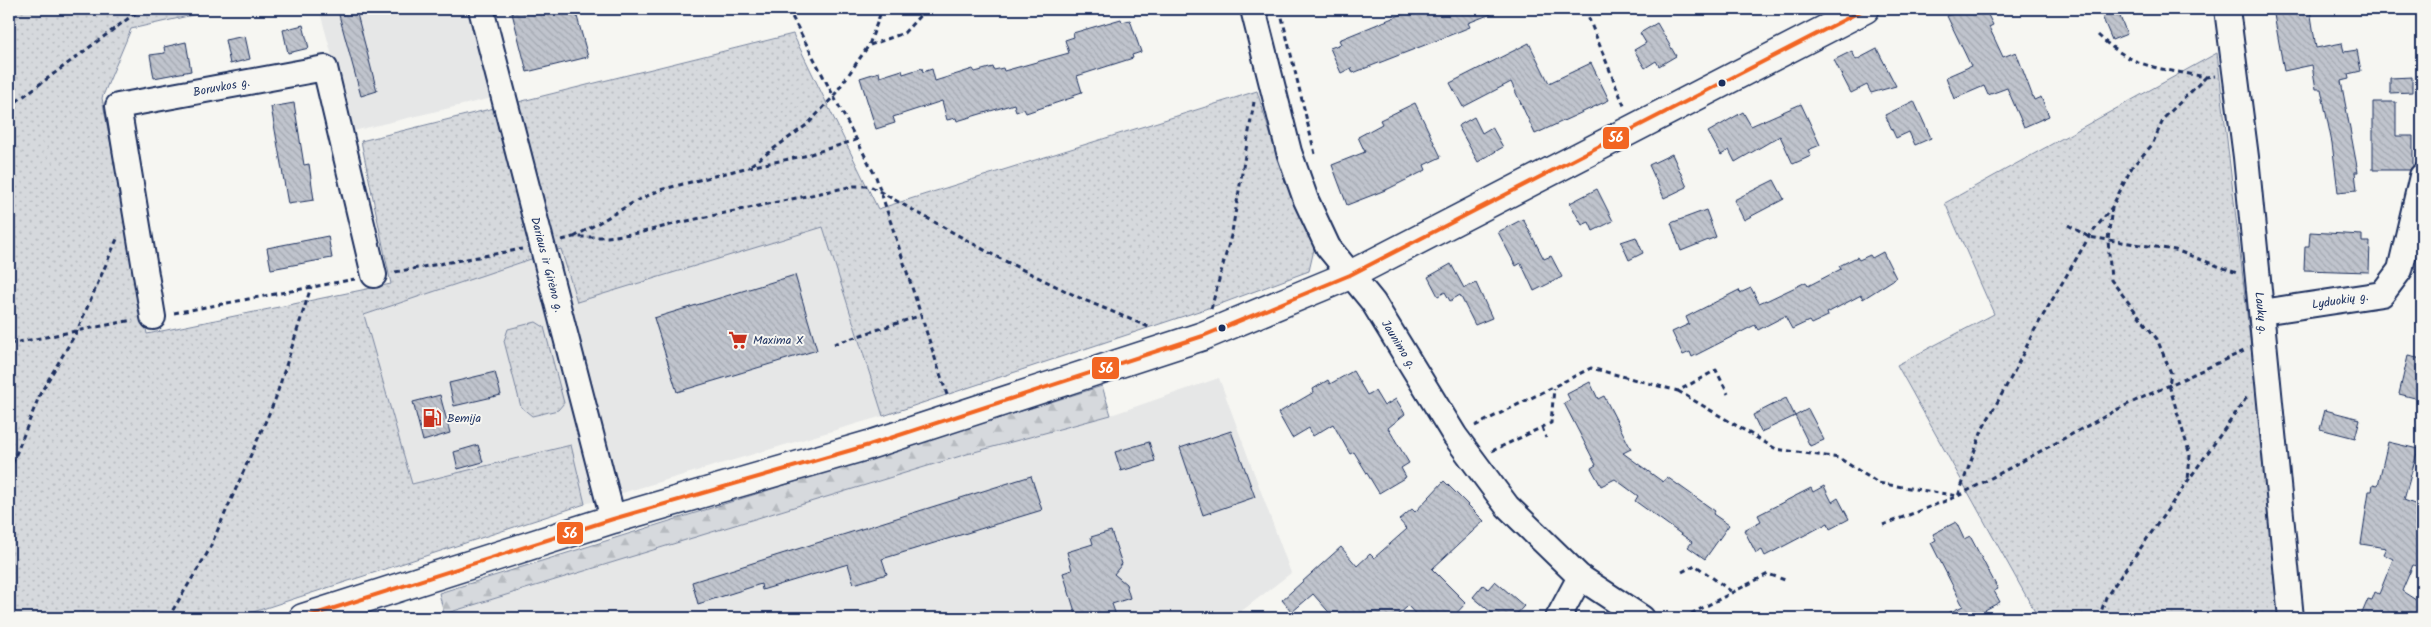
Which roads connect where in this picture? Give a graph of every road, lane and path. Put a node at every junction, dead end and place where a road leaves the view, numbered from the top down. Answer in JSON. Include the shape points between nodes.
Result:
{"nodes":[{"id":1,"x":141,"y":9,"type":"edge"},
{"id":2,"x":481,"y":9,"type":"edge"},
{"id":3,"x":788,"y":9,"type":"edge"},
{"id":4,"x":882,"y":9,"type":"edge"},
{"id":5,"x":926,"y":9,"type":"edge"},
{"id":6,"x":1253,"y":9,"type":"edge"},
{"id":7,"x":1280,"y":9,"type":"edge"},
{"id":8,"x":1585,"y":9,"type":"edge"},
{"id":9,"x":1865,"y":9,"type":"edge"},
{"id":10,"x":2227,"y":9,"type":"edge"},
{"id":11,"x":2098,"y":35,"type":"dead end"},
{"id":12,"x":869,"y":46,"type":"junction"},
{"id":13,"x":2235,"y":74,"type":"junction"},
{"id":14,"x":2206,"y":77,"type":"junction"},
{"id":15,"x":833,"y":97,"type":"junction"},
{"id":16,"x":1254,"y":97,"type":"dead end"},
{"id":17,"x":9,"y":107,"type":"edge"},
{"id":18,"x":1634,"y":129,"type":"junction"},
{"id":19,"x":856,"y":140,"type":"junction"},
{"id":20,"x":1315,"y":155,"type":"dead end"},
{"id":21,"x":749,"y":167,"type":"junction"},
{"id":22,"x":2422,"y":176,"type":"edge"},
{"id":23,"x":881,"y":192,"type":"junction"},
{"id":24,"x":2112,"y":207,"type":"junction"},
{"id":25,"x":2068,"y":225,"type":"dead end"},
{"id":26,"x":119,"y":236,"type":"dead end"},
{"id":27,"x":2089,"y":237,"type":"junction"},
{"id":28,"x":2108,"y":240,"type":"junction"},
{"id":29,"x":542,"y":245,"type":"junction"},
{"id":30,"x":1350,"y":275,"type":"junction"},
{"id":31,"x":374,"y":276,"type":"junction"},
{"id":32,"x":2259,"y":281,"type":"junction"},
{"id":33,"x":311,"y":287,"type":"junction"},
{"id":34,"x":2262,"y":312,"type":"junction"},
{"id":35,"x":922,"y":315,"type":"junction"},
{"id":36,"x":153,"y":317,"type":"junction"},
{"id":37,"x":76,"y":331,"type":"junction"},
{"id":38,"x":1194,"y":339,"type":"junction"},
{"id":39,"x":2265,"y":341,"type":"junction"},
{"id":40,"x":9,"y":344,"type":"edge"},
{"id":41,"x":834,"y":344,"type":"dead end"},
{"id":42,"x":2267,"y":367,"type":"junction"},
{"id":43,"x":2169,"y":386,"type":"junction"},
{"id":44,"x":1554,"y":387,"type":"junction"},
{"id":45,"x":1678,"y":391,"type":"junction"},
{"id":46,"x":1728,"y":394,"type":"dead end"},
{"id":47,"x":950,"y":418,"type":"junction"},
{"id":48,"x":1542,"y":427,"type":"junction"},
{"id":49,"x":1456,"y":436,"type":"junction"},
{"id":50,"x":1546,"y":438,"type":"dead end"},
{"id":51,"x":1472,"y":461,"type":"junction"},
{"id":52,"x":9,"y":472,"type":"edge"},
{"id":53,"x":2188,"y":481,"type":"junction"},
{"id":54,"x":1958,"y":496,"type":"junction"},
{"id":55,"x":613,"y":519,"type":"junction"},
{"id":56,"x":1883,"y":525,"type":"dead end"},
{"id":57,"x":1682,"y":572,"type":"dead end"},
{"id":58,"x":1580,"y":577,"type":"junction"},
{"id":59,"x":1785,"y":580,"type":"dead end"},
{"id":60,"x":1732,"y":592,"type":"junction"},
{"id":61,"x":168,"y":618,"type":"edge"},
{"id":62,"x":302,"y":618,"type":"edge"},
{"id":63,"x":1558,"y":618,"type":"edge"},
{"id":64,"x":1642,"y":618,"type":"edge"},
{"id":65,"x":1683,"y":618,"type":"edge"},
{"id":66,"x":2099,"y":618,"type":"edge"},
{"id":67,"x":2291,"y":618,"type":"edge"}],
"edges":[{"from":1,"to":17,"type":"path"},
{"from":2,"to":29,"type":"street","name":"Dariaus ir Girėno g."},
{"from":3,"to":15,"type":"path"},
{"from":4,"to":12,"type":"path"},
{"from":5,"to":12,"type":"path","via":[[904,33]]},
{"from":6,"to":30,"type":"street","name":"Jaunimo g.","via":[[1290,152],[1306,200],[1328,247]]},
{"from":7,"to":20,"type":"path"},
{"from":8,"to":18,"type":"path"},
{"from":9,"to":18,"type":"main road"},
{"from":10,"to":13,"type":"street","name":"Laukų g."},
{"from":11,"to":14,"type":"path","via":[[2116,52],[2141,65]]},
{"from":12,"to":15,"type":"path"},
{"from":13,"to":14,"type":"path"},
{"from":13,"to":32,"type":"street","name":"Laukų g."},
{"from":14,"to":24,"type":"path","via":[[2164,118],[2152,145],[2132,167]]},
{"from":15,"to":19,"type":"path"},
{"from":15,"to":21,"type":"path","via":[[808,124]]},
{"from":16,"to":38,"type":"path","via":[[1232,232]]},
{"from":18,"to":30,"type":"main road"},
{"from":19,"to":21,"type":"path","via":[[804,156]]},
{"from":19,"to":23,"type":"path"},
{"from":21,"to":23,"type":"path","via":[[660,190],[573,237],[607,238],[639,234],[854,186],[870,186]]},
{"from":22,"to":34,"type":"street","name":"Lyduokių g.","via":[[2400,270],[2382,294]]},
{"from":23,"to":35,"type":"path"},
{"from":23,"to":38,"type":"path","via":[[1082,299]]},
{"from":24,"to":27,"type":"path"},
{"from":24,"to":28,"type":"path"},
{"from":25,"to":27,"type":"path"},
{"from":26,"to":37,"type":"path"},
{"from":27,"to":28,"type":"path"},
{"from":27,"to":54,"type":"path","via":[[1983,428]]},
{"from":28,"to":32,"type":"path","via":[[2175,250]]},
{"from":28,"to":43,"type":"path","via":[[2111,280],[2157,339],[2171,373]]},
{"from":29,"to":31,"type":"path"},
{"from":29,"to":55,"type":"street","name":"Dariaus ir Girėno g."},
{"from":30,"to":38,"type":"main road"},
{"from":30,"to":49,"type":"street","name":"Jaunimo g.","via":[[1373,302]]},
{"from":31,"to":33,"type":"path"},
{"from":31,"to":36,"type":"street","name":"Boruvkos g.","via":[[325,68],[118,106]]},
{"from":32,"to":34,"type":"street","name":"Laukų g."},
{"from":33,"to":36,"type":"path"},
{"from":33,"to":61,"type":"path","via":[[275,400],[208,552]]},
{"from":34,"to":39,"type":"street","name":"Laukų g."},
{"from":35,"to":41,"type":"path"},
{"from":35,"to":47,"type":"path","via":[[948,399]]},
{"from":36,"to":37,"type":"path"},
{"from":37,"to":40,"type":"path"},
{"from":37,"to":52,"type":"path","via":[[40,394]]},
{"from":38,"to":47,"type":"main road"},
{"from":39,"to":42,"type":"street","name":"Laukų g."},
{"from":39,"to":43,"type":"path"},
{"from":42,"to":53,"type":"path"},
{"from":42,"to":67,"type":"street","name":"Laukų g."},
{"from":43,"to":53,"type":"path","via":[[2190,455]]},
{"from":43,"to":54,"type":"path","via":[[2122,407]]},
{"from":44,"to":45,"type":"path","via":[[1591,368]]},
{"from":44,"to":48,"type":"path","via":[[1551,423]]},
{"from":44,"to":49,"type":"path"},
{"from":45,"to":46,"type":"path","via":[[1716,370]]},
{"from":45,"to":54,"type":"path","via":[[1776,449],[1839,458],[1878,483]]},
{"from":47,"to":55,"type":"main road","via":[[869,445]]},
{"from":48,"to":50,"type":"path"},
{"from":48,"to":51,"type":"path"},
{"from":49,"to":51,"type":"street","name":"Jaunimo g."},
{"from":51,"to":58,"type":"street","name":"Jaunimo g.","via":[[1507,506]]},
{"from":53,"to":66,"type":"path","via":[[2106,596]]},
{"from":54,"to":56,"type":"path"},
{"from":55,"to":62,"type":"main road"},
{"from":57,"to":60,"type":"path","via":[[1695,565]]},
{"from":58,"to":63,"type":"street"},
{"from":58,"to":64,"type":"street","name":"Jaunimo g."},
{"from":59,"to":60,"type":"path","via":[[1768,574]]},
{"from":60,"to":65,"type":"path"}]}
